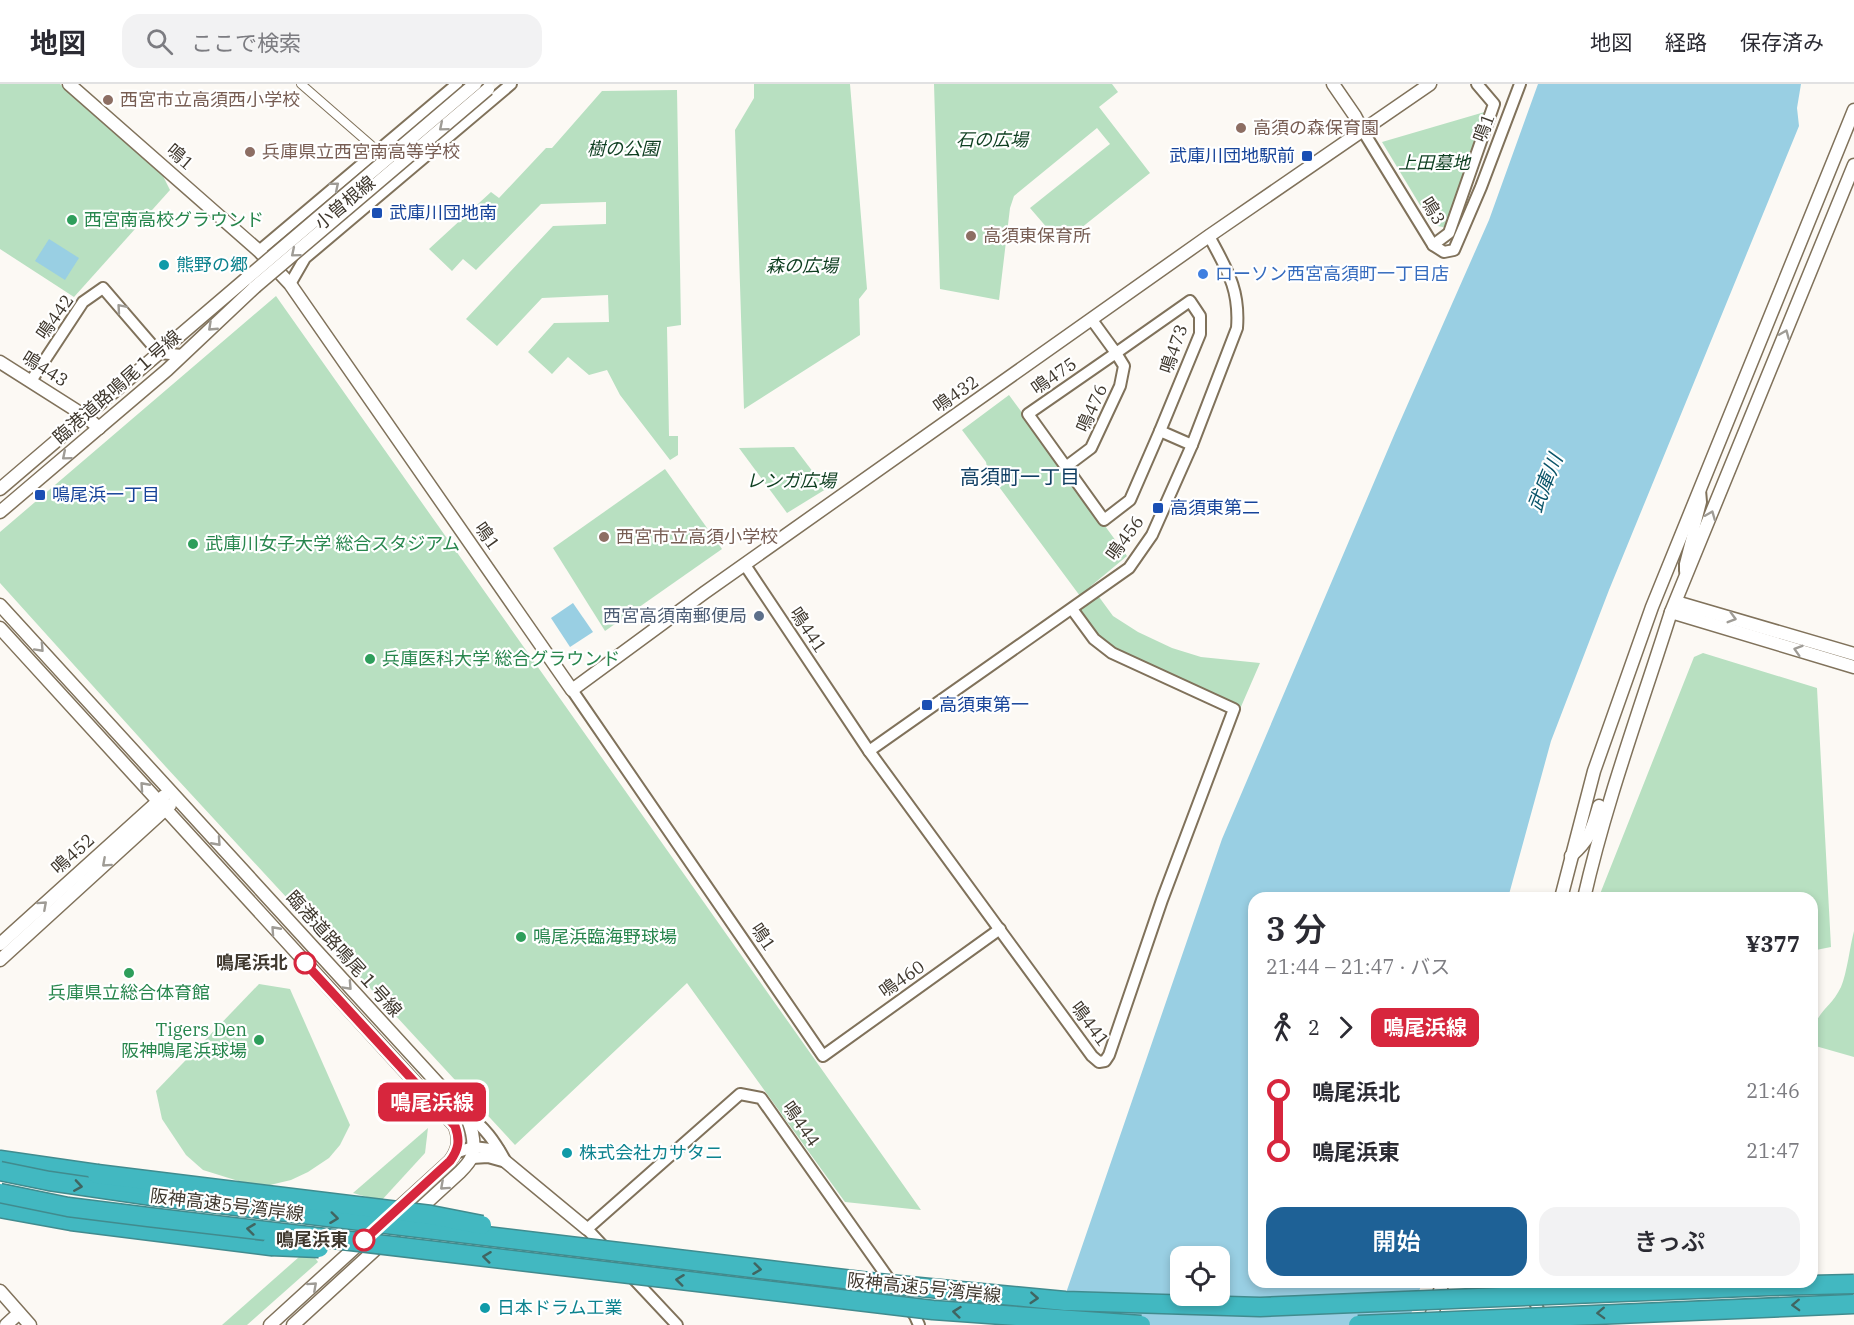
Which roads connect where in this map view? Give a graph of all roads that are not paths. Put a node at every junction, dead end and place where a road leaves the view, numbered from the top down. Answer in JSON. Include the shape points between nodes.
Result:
{"nodes":[{"id":1,"x":69,"y":84,"type":"edge"},
{"id":2,"x":301,"y":84,"type":"edge"},
{"id":3,"x":457,"y":84,"type":"edge"},
{"id":4,"x":475,"y":84,"type":"edge"},
{"id":5,"x":511,"y":84,"type":"edge"},
{"id":6,"x":1333,"y":84,"type":"edge"},
{"id":7,"x":1430,"y":84,"type":"edge"},
{"id":8,"x":1477,"y":84,"type":"edge"},
{"id":9,"x":1520,"y":84,"type":"edge"},
{"id":10,"x":491,"y":86,"type":"edge"},
{"id":11,"x":1854,"y":110,"type":"edge"},
{"id":12,"x":1363,"y":131,"type":"junction"},
{"id":13,"x":371,"y":145,"type":"dead end"},
{"id":14,"x":1854,"y":165,"type":"edge"},
{"id":15,"x":1209,"y":237,"type":"junction"},
{"id":16,"x":1432,"y":245,"type":"junction"},
{"id":17,"x":1454,"y":250,"type":"joint"},
{"id":18,"x":259,"y":251,"type":"junction"},
{"id":19,"x":251,"y":283,"type":"junction"},
{"id":20,"x":290,"y":284,"type":"junction"},
{"id":21,"x":1092,"y":320,"type":"junction"},
{"id":22,"x":159,"y":352,"type":"junction"},
{"id":23,"x":1116,"y":353,"type":"junction"},
{"id":24,"x":182,"y":356,"type":"junction"},
{"id":25,"x":0,"y":362,"type":"edge"},
{"id":26,"x":31,"y":381,"type":"junction"},
{"id":27,"x":85,"y":416,"type":"junction"},
{"id":28,"x":99,"y":428,"type":"junction"},
{"id":29,"x":1160,"y":431,"type":"junction"},
{"id":30,"x":1191,"y":445,"type":"junction"},
{"id":31,"x":1067,"y":466,"type":"junction"},
{"id":32,"x":0,"y":489,"type":"edge"},
{"id":33,"x":1700,"y":490,"type":"junction"},
{"id":34,"x":0,"y":512,"type":"edge"},
{"id":35,"x":744,"y":565,"type":"junction"},
{"id":36,"x":1685,"y":580,"type":"junction"},
{"id":37,"x":0,"y":605,"type":"edge"},
{"id":38,"x":1674,"y":607,"type":"junction"},
{"id":39,"x":1072,"y":609,"type":"junction"},
{"id":40,"x":0,"y":628,"type":"edge"},
{"id":41,"x":1854,"y":654,"type":"edge"},
{"id":42,"x":1854,"y":666,"type":"edge"},
{"id":43,"x":572,"y":690,"type":"junction"},
{"id":44,"x":1629,"y":739,"type":"junction"},
{"id":45,"x":869,"y":751,"type":"junction"},
{"id":46,"x":174,"y":794,"type":"junction"},
{"id":47,"x":161,"y":806,"type":"junction"},
{"id":48,"x":1571,"y":856,"type":"junction"},
{"id":49,"x":1562,"y":892,"type":"edge"},
{"id":50,"x":1585,"y":892,"type":"edge"},
{"id":51,"x":1000,"y":929,"type":"junction"},
{"id":52,"x":0,"y":944,"type":"edge"},
{"id":53,"x":0,"y":960,"type":"edge"},
{"id":54,"x":823,"y":1056,"type":"joint"},
{"id":55,"x":464,"y":1112,"type":"junction"},
{"id":56,"x":499,"y":1150,"type":"junction"},
{"id":57,"x":472,"y":1152,"type":"junction"},
{"id":58,"x":456,"y":1153,"type":"junction"},
{"id":59,"x":0,"y":1160,"type":"edge"},
{"id":60,"x":506,"y":1162,"type":"junction"},
{"id":61,"x":0,"y":1171,"type":"edge"},
{"id":62,"x":0,"y":1193,"type":"edge"},
{"id":63,"x":0,"y":1208,"type":"edge"},
{"id":64,"x":587,"y":1228,"type":"junction"},
{"id":65,"x":456,"y":1253,"type":"junction"},
{"id":66,"x":717,"y":1264,"type":"junction"},
{"id":67,"x":1854,"y":1284,"type":"edge"},
{"id":68,"x":1818,"y":1285,"type":"edge"},
{"id":69,"x":1441,"y":1288,"type":"edge"},
{"id":70,"x":1529,"y":1288,"type":"edge"},
{"id":71,"x":1724,"y":1288,"type":"edge"},
{"id":72,"x":0,"y":1291,"type":"edge"},
{"id":73,"x":1854,"y":1304,"type":"edge"},
{"id":74,"x":19,"y":1313,"type":"junction"},
{"id":75,"x":6,"y":1325,"type":"edge"},
{"id":76,"x":30,"y":1325,"type":"edge"},
{"id":77,"x":270,"y":1325,"type":"edge"},
{"id":78,"x":293,"y":1325,"type":"edge"},
{"id":79,"x":677,"y":1325,"type":"edge"},
{"id":80,"x":919,"y":1325,"type":"edge"},
{"id":81,"x":1141,"y":1325,"type":"edge"},
{"id":82,"x":1359,"y":1325,"type":"edge"},
{"id":83,"x":1428,"y":1325,"type":"edge"},
{"id":84,"x":1554,"y":1325,"type":"edge"}],
"edges":[{"from":1,"to":18,"type":"street","name":"鳴1"},
{"from":2,"to":13,"type":"street"},
{"from":18,"to":3,"type":"street","name":"小曽根線","one_way":true},
{"from":4,"to":19,"type":"street","bridge":true},
{"from":5,"to":20,"type":"street","name":"小曽根線","via":[[305,258]]},
{"from":6,"to":12,"type":"street","name":"鳴3"},
{"from":7,"to":12,"type":"street","name":"鳴432"},
{"from":8,"to":16,"type":"street","via":[[1494,104],[1449,233]]},
{"from":9,"to":17,"type":"street","name":"鳴1"},
{"from":10,"to":19,"type":"street","one_way":true,"bridge":true},
{"from":11,"to":33,"type":"street"},
{"from":12,"to":15,"type":"street","name":"鳴432"},
{"from":12,"to":16,"type":"street","name":"鳴3"},
{"from":36,"to":14,"type":"street","one_way":true},
{"from":15,"to":21,"type":"street","name":"鳴432"},
{"from":15,"to":30,"type":"street","name":"鳴456","via":[[1232,278],[1238,320]]},
{"from":16,"to":17,"type":"street","name":"鳴3","via":[[1444,252]]},
{"from":18,"to":20,"type":"street","name":"鳴1"},
{"from":19,"to":22,"type":"street","name":"臨港道路鳴尾１号線"},
{"from":19,"to":24,"type":"street","name":"臨港道路鳴尾１号線","one_way":true},
{"from":20,"to":43,"type":"street","name":"鳴1"},
{"from":21,"to":23,"type":"street"},
{"from":21,"to":35,"type":"street","name":"鳴432"},
{"from":22,"to":24,"type":"street"},
{"from":22,"to":26,"type":"street","name":"鳴442","one_way":true,"via":[[103,288],[83,302]]},
{"from":22,"to":27,"type":"street","name":"臨港道路鳴尾１号線"},
{"from":23,"to":29,"type":"street","name":"鳴473","via":[[1190,301],[1200,316],[1200,334]]},
{"from":23,"to":31,"type":"street","name":"鳴476","via":[[1124,366],[1120,386],[1091,448]]},
{"from":23,"to":31,"type":"street","name":"鳴475","via":[[1028,414]]},
{"from":24,"to":28,"type":"street","name":"臨港道路鳴尾１号線"},
{"from":25,"to":26,"type":"street","name":"鳴443"},
{"from":26,"to":27,"type":"street","name":"鳴443"},
{"from":27,"to":28,"type":"street","name":"鳴443"},
{"from":27,"to":32,"type":"street","name":"臨港道路鳴尾１号線"},
{"from":28,"to":34,"type":"street","name":"臨港道路鳴尾１号線","one_way":true},
{"from":29,"to":30,"type":"street"},
{"from":29,"to":31,"type":"street","name":"鳴475","via":[[1130,500],[1104,520]]},
{"from":30,"to":39,"type":"street","name":"鳴456","via":[[1152,535],[1129,568]]},
{"from":33,"to":36,"type":"street"},
{"from":33,"to":48,"type":"street","via":[[1619,698]]},
{"from":35,"to":43,"type":"street","name":"鳴432"},
{"from":35,"to":45,"type":"street","name":"鳴441"},
{"from":36,"to":38,"type":"street"},
{"from":37,"to":46,"type":"street","name":"臨港道路鳴尾１号線","one_way":true},
{"from":38,"to":41,"type":"street","one_way":true},
{"from":42,"to":38,"type":"street","one_way":true},
{"from":38,"to":44,"type":"street"},
{"from":39,"to":45,"type":"street","name":"鳴456"},
{"from":39,"to":51,"type":"street","name":"鳴441","via":[[1094,639],[1112,653],[1234,709],[1105,1061],[1099,1062],[1092,1056]]},
{"from":47,"to":40,"type":"street","name":"臨港道路鳴尾１号線","one_way":true},
{"from":43,"to":54,"type":"street","name":"鳴1"},
{"from":44,"to":48,"type":"street","via":[[1619,748],[1612,765],[1589,837]]},
{"from":44,"to":50,"type":"street"},
{"from":45,"to":51,"type":"street","name":"鳴441"},
{"from":46,"to":47,"type":"street"},
{"from":46,"to":55,"type":"street","name":"臨港道路鳴尾１号線","one_way":true},
{"from":52,"to":47,"type":"street","name":"鳴452","one_way":true},
{"from":47,"to":53,"type":"street","name":"鳴452","one_way":true},
{"from":58,"to":47,"type":"street","name":"臨港道路鳴尾１号線","one_way":true,"via":[[459,1136],[455,1126]]},
{"from":48,"to":49,"type":"street"},
{"from":51,"to":54,"type":"street","name":"鳴460"},
{"from":55,"to":56,"type":"street","via":[[482,1126]]},
{"from":55,"to":57,"type":"street","name":"臨港道路鳴尾１号線","via":[[472,1134]]},
{"from":56,"to":57,"type":"street"},
{"from":56,"to":60,"type":"street"},
{"from":57,"to":58,"type":"street"},
{"from":57,"to":60,"type":"street"},
{"from":57,"to":78,"type":"street","one_way":true,"via":[[460,1172]]},
{"from":77,"to":58,"type":"street","one_way":true},
{"from":59,"to":66,"type":"highway","bridge":true,"via":[[432,1215]]},
{"from":60,"to":64,"type":"street"},
{"from":61,"to":66,"type":"highway","name":"阪神高速5号湾岸線","one_way":true,"bridge":true,"via":[[99,1190]]},
{"from":65,"to":62,"type":"highway","name":"阪神高速5号湾岸線","one_way":true,"bridge":true,"via":[[79,1208]]},
{"from":63,"to":65,"type":"highway","bridge":true,"via":[[71,1221],[271,1246]]},
{"from":64,"to":79,"type":"street"},
{"from":64,"to":80,"type":"street","name":"鳴444","via":[[740,1094],[761,1098]]},
{"from":81,"to":65,"type":"highway","name":"阪神高速5号湾岸線","one_way":true,"bridge":true,"via":[[933,1310]]},
{"from":66,"to":71,"type":"highway","name":"阪神高速5号湾岸線","one_way":true,"bridge":true,"via":[[998,1296],[1196,1306],[1323,1306]]},
{"from":68,"to":67,"type":"highway","name":"阪神高速5号湾岸線","one_way":true,"bridge":true},
{"from":69,"to":83,"type":"street"},
{"from":70,"to":84,"type":"street","via":[[1541,1316]]},
{"from":72,"to":74,"type":"street"},
{"from":73,"to":82,"type":"highway","one_way":true,"bridge":true},
{"from":74,"to":75,"type":"street"},
{"from":74,"to":76,"type":"street"}]}
